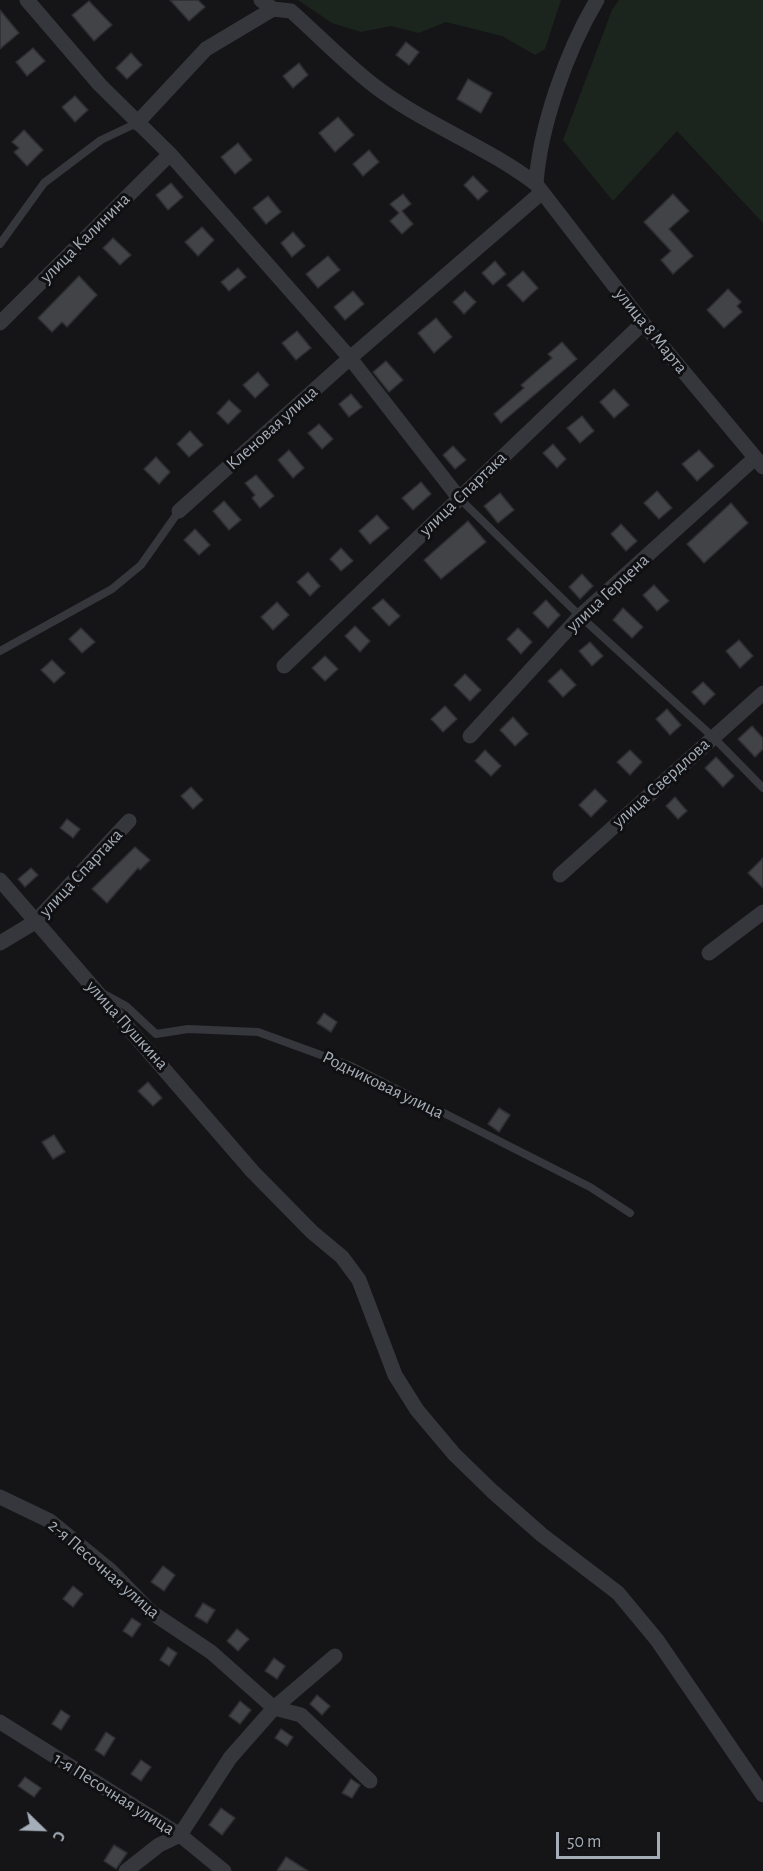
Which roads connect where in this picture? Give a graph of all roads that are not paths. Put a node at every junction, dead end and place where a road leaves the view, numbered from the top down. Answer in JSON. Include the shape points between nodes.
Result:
{"nodes":[{"id":1,"x":27,"y":0,"type":"edge"},
{"id":2,"x":597,"y":0,"type":"edge"},
{"id":3,"x":269,"y":3,"type":"edge"},
{"id":4,"x":137,"y":123,"type":"junction"},
{"id":5,"x":171,"y":154,"type":"junction"},
{"id":6,"x":538,"y":189,"type":"junction"},
{"id":7,"x":0,"y":244,"type":"edge"},
{"id":8,"x":0,"y":323,"type":"edge"},
{"id":9,"x":643,"y":323,"type":"junction"},
{"id":10,"x":350,"y":358,"type":"junction"},
{"id":11,"x":759,"y":463,"type":"edge"},
{"id":12,"x":459,"y":498,"type":"junction"},
{"id":13,"x":179,"y":511,"type":"joint"},
{"id":14,"x":579,"y":616,"type":"junction"},
{"id":15,"x":0,"y":651,"type":"edge"},
{"id":16,"x":284,"y":666,"type":"dead end"},
{"id":17,"x":763,"y":693,"type":"edge"},
{"id":18,"x":470,"y":736,"type":"dead end"},
{"id":19,"x":713,"y":737,"type":"junction"},
{"id":20,"x":763,"y":788,"type":"edge"},
{"id":21,"x":129,"y":821,"type":"dead end"},
{"id":22,"x":560,"y":875,"type":"dead end"},
{"id":23,"x":0,"y":880,"type":"edge"},
{"id":24,"x":763,"y":912,"type":"edge"},
{"id":25,"x":35,"y":922,"type":"junction"},
{"id":26,"x":0,"y":943,"type":"edge"},
{"id":27,"x":709,"y":953,"type":"dead end"},
{"id":28,"x":95,"y":989,"type":"junction"},
{"id":29,"x":630,"y":1213,"type":"dead end"},
{"id":30,"x":0,"y":1497,"type":"edge"},
{"id":31,"x":335,"y":1656,"type":"dead end"},
{"id":32,"x":274,"y":1707,"type":"junction"},
{"id":33,"x":0,"y":1722,"type":"edge"},
{"id":34,"x":370,"y":1781,"type":"dead end"},
{"id":35,"x":763,"y":1795,"type":"edge"},
{"id":36,"x":180,"y":1835,"type":"junction"},
{"id":37,"x":126,"y":1871,"type":"edge"},
{"id":38,"x":224,"y":1871,"type":"edge"}],
"edges":[{"from":1,"to":4,"type":"street"},
{"from":2,"to":6,"type":"street","via":[[555,95],[537,168]]},
{"from":3,"to":4,"type":"street","via":[[206,50]]},
{"from":3,"to":6,"type":"street","name":"улица 8 Марта","via":[[291,11],[373,85],[431,122],[510,164]]},
{"from":4,"to":5,"type":"street"},
{"from":4,"to":7,"type":"lane","via":[[101,140],[44,183]]},
{"from":5,"to":8,"type":"street","name":"улица Калинина"},
{"from":5,"to":10,"type":"street"},
{"from":6,"to":9,"type":"street","name":"улица 8 Марта"},
{"from":6,"to":10,"type":"street","name":"Кленовая улица"},
{"from":9,"to":11,"type":"street","name":"улица 8 Марта"},
{"from":9,"to":12,"type":"street","name":"улица Спартака"},
{"from":10,"to":12,"type":"street"},
{"from":10,"to":13,"type":"street","name":"Кленовая улица"},
{"from":11,"to":14,"type":"street","name":"улица Герцена"},
{"from":12,"to":14,"type":"lane"},
{"from":12,"to":16,"type":"street","name":"улица Спартака"},
{"from":13,"to":15,"type":"lane","name":"Кленовая улица","via":[[141,565],[112,589]]},
{"from":14,"to":18,"type":"street","name":"улица Герцена"},
{"from":14,"to":19,"type":"lane"},
{"from":17,"to":19,"type":"street","name":"улица Свердлова"},
{"from":19,"to":20,"type":"lane"},
{"from":19,"to":22,"type":"street","name":"улица Свердлова"},
{"from":21,"to":25,"type":"street","name":"улица Спартака"},
{"from":23,"to":25,"type":"street","name":"улица Пушкина"},
{"from":24,"to":27,"type":"street"},
{"from":25,"to":26,"type":"street","name":"улица Спартака"},
{"from":25,"to":28,"type":"street","name":"улица Пушкина"},
{"from":28,"to":29,"type":"lane","name":"Родниковая улица","via":[[126,1006],[156,1034],[188,1029],[258,1032],[351,1066],[590,1187]]},
{"from":28,"to":35,"type":"street","name":"улица Пушкина","via":[[253,1172],[342,1257],[359,1280],[395,1375],[417,1410],[492,1491],[618,1593],[657,1640]]},
{"from":30,"to":32,"type":"street","name":"2-я Песочная улица","via":[[50,1521],[110,1570],[151,1612],[211,1652]]},
{"from":31,"to":32,"type":"street"},
{"from":32,"to":34,"type":"street","name":"2-я Песочная улица","via":[[301,1715]]},
{"from":32,"to":36,"type":"street","via":[[230,1758]]},
{"from":33,"to":36,"type":"street","name":"1-я Песочная улица"},
{"from":36,"to":37,"type":"street","via":[[159,1845]]},
{"from":36,"to":38,"type":"street","name":"1-я Песочная улица"}]}
